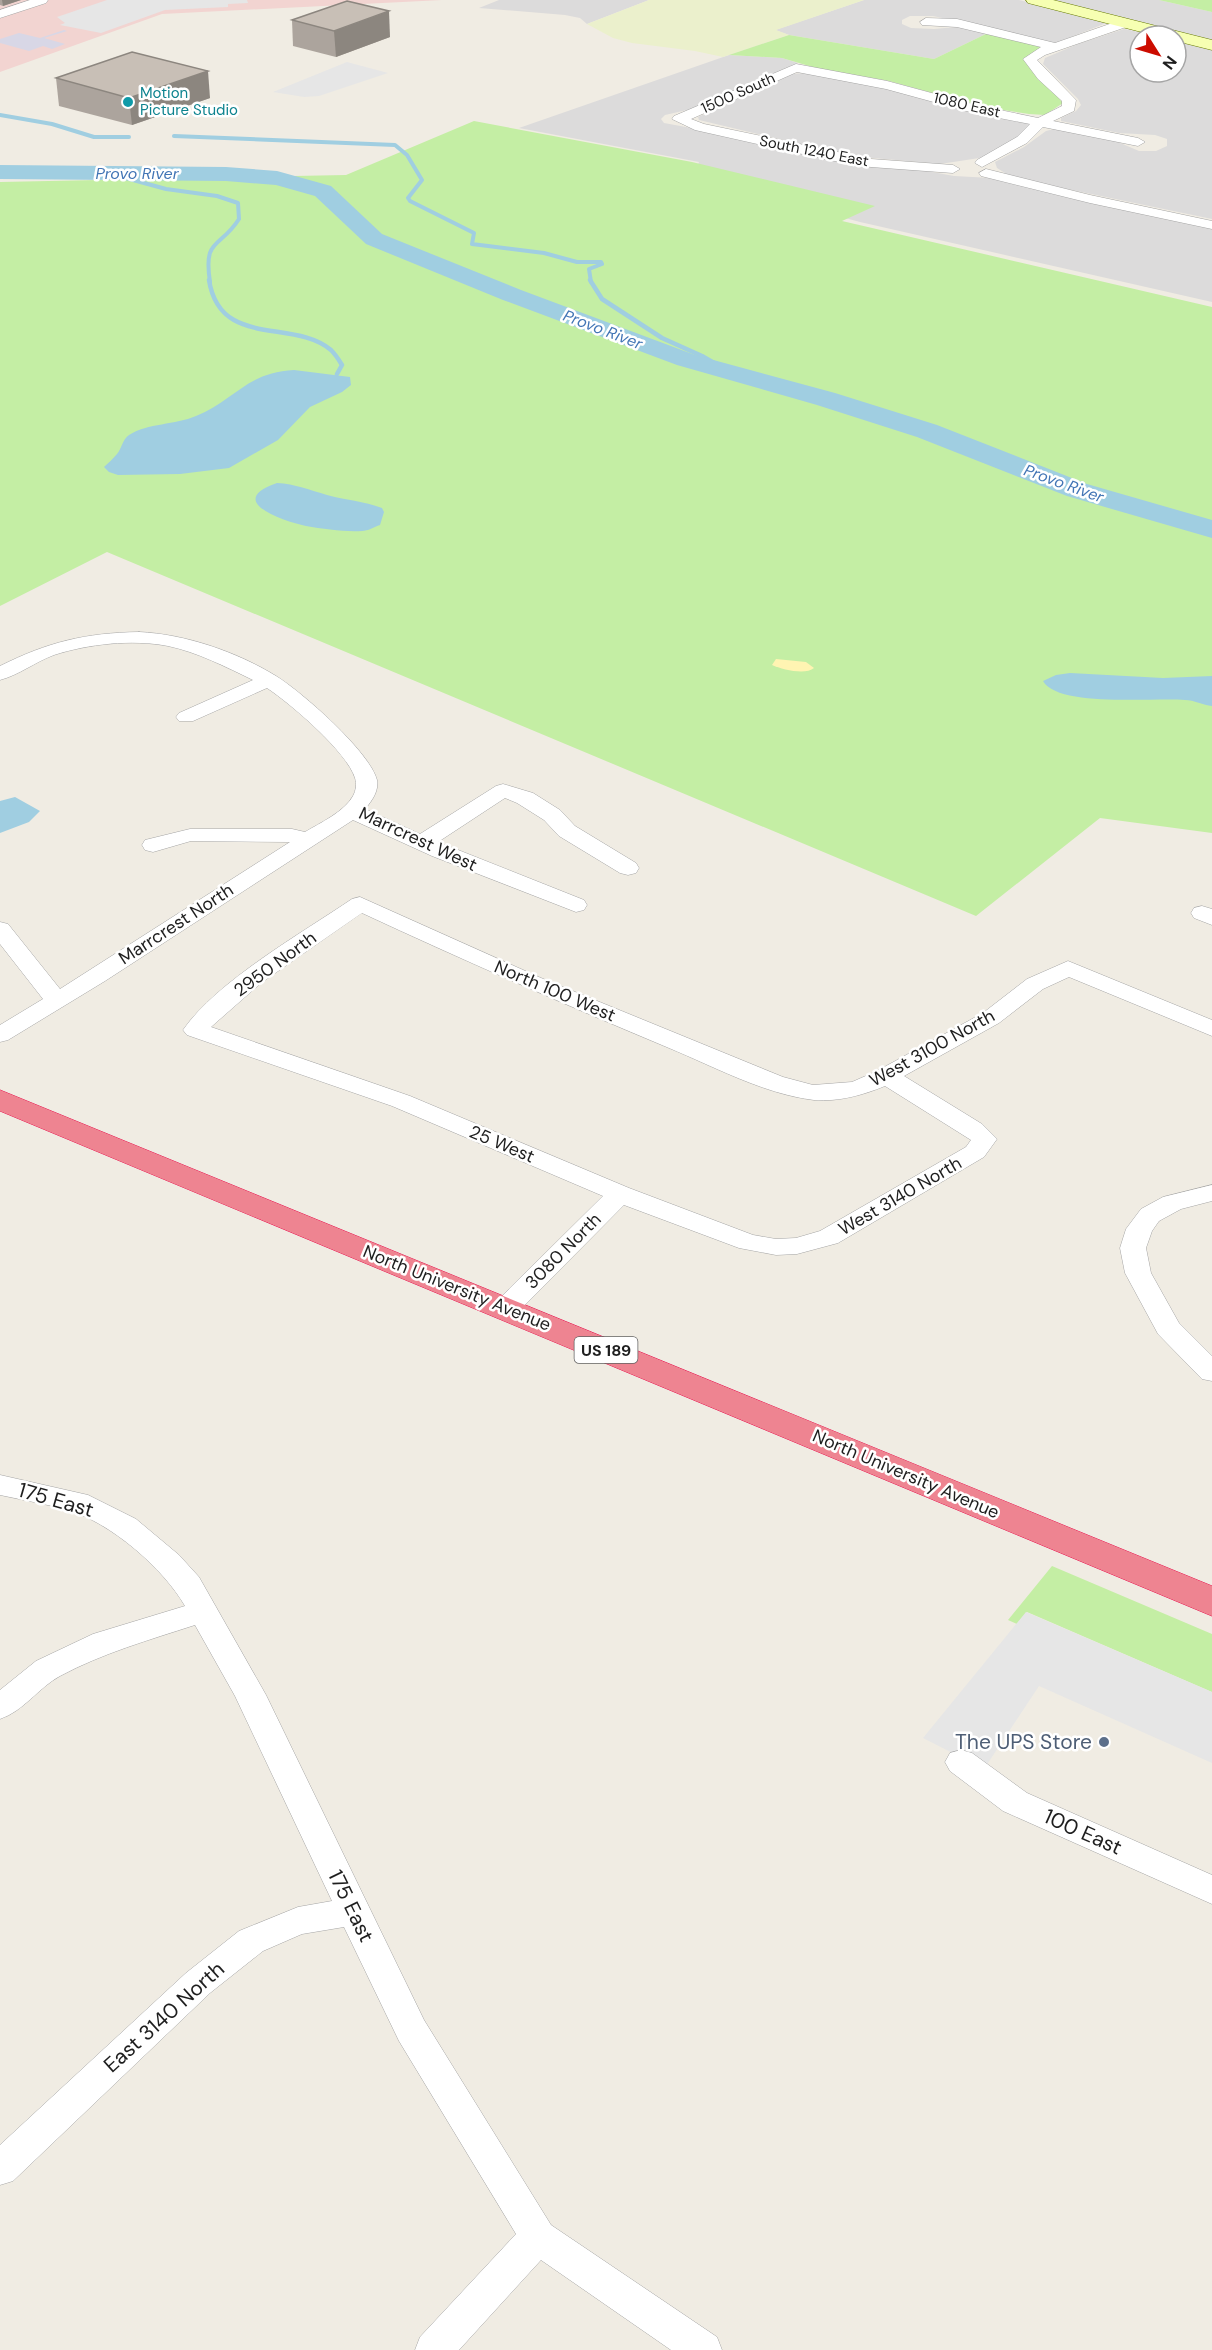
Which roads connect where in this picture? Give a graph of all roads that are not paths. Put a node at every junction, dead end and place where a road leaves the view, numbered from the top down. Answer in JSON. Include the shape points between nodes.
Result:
{"nodes":[{"id":1,"x":42,"y":0,"type":"edge"},
{"id":2,"x":1034,"y":0,"type":"edge"},
{"id":3,"x":0,"y":16,"type":"edge"},
{"id":4,"x":926,"y":22,"type":"dead end"},
{"id":5,"x":16,"y":23,"type":"dead end"},
{"id":6,"x":1125,"y":23,"type":"junction"},
{"id":7,"x":1212,"y":45,"type":"edge"},
{"id":8,"x":1056,"y":46,"type":"junction"},
{"id":9,"x":796,"y":68,"type":"joint"},
{"id":10,"x":679,"y":119,"type":"joint"},
{"id":11,"x":1040,"y":122,"type":"junction"},
{"id":12,"x":1138,"y":142,"type":"dead end"},
{"id":13,"x":984,"y":168,"type":"junction"},
{"id":14,"x":1212,"y":225,"type":"edge"},
{"id":15,"x":0,"y":674,"type":"edge"},
{"id":16,"x":269,"y":680,"type":"junction"},
{"id":17,"x":186,"y":717,"type":"dead end"},
{"id":18,"x":352,"y":811,"type":"junction"},
{"id":19,"x":306,"y":840,"type":"junction"},
{"id":20,"x":423,"y":842,"type":"junction"},
{"id":21,"x":153,"y":845,"type":"dead end"},
{"id":22,"x":628,"y":868,"type":"dead end"},
{"id":23,"x":360,"y":904,"type":"joint"},
{"id":24,"x":576,"y":905,"type":"dead end"},
{"id":25,"x":0,"y":929,"type":"edge"},
{"id":26,"x":56,"y":999,"type":"junction"},
{"id":27,"x":1212,"y":1029,"type":"edge"},
{"id":28,"x":195,"y":1030,"type":"joint"},
{"id":29,"x":0,"y":1035,"type":"edge"},
{"id":30,"x":753,"y":1072,"type":"joint"},
{"id":31,"x":886,"y":1076,"type":"junction"},
{"id":32,"x":0,"y":1100,"type":"edge"},
{"id":33,"x":1212,"y":1193,"type":"edge"},
{"id":34,"x":620,"y":1194,"type":"junction"},
{"id":35,"x":810,"y":1244,"type":"joint"},
{"id":36,"x":506,"y":1308,"type":"junction"},
{"id":37,"x":1212,"y":1372,"type":"edge"},
{"id":38,"x":0,"y":1485,"type":"edge"},
{"id":39,"x":1212,"y":1602,"type":"edge"},
{"id":40,"x":202,"y":1612,"type":"junction"},
{"id":41,"x":0,"y":1707,"type":"edge"},
{"id":42,"x":961,"y":1762,"type":"dead end"},
{"id":43,"x":1212,"y":1890,"type":"edge"},
{"id":44,"x":354,"y":1911,"type":"junction"},
{"id":45,"x":0,"y":2169,"type":"edge"},
{"id":46,"x":538,"y":2237,"type":"junction"},
{"id":47,"x":434,"y":2350,"type":"edge"},
{"id":48,"x":703,"y":2350,"type":"edge"}],
"edges":[{"from":1,"to":3,"type":"street"},
{"from":2,"to":6,"type":"street"},
{"from":3,"to":5,"type":"street"},
{"from":4,"to":8,"type":"street","via":[[957,23]]},
{"from":6,"to":7,"type":"street"},
{"from":6,"to":8,"type":"street"},
{"from":8,"to":11,"type":"street","via":[[1029,59],[1069,100],[1069,108]]},
{"from":9,"to":10,"type":"street","name":"1500 South"},
{"from":9,"to":11,"type":"street","name":"1080 East","via":[[887,85]]},
{"from":10,"to":13,"type":"street","name":"South 1240 East","via":[[700,127],[871,163],[962,172],[952,166],[960,162]]},
{"from":11,"to":12,"type":"street","name":"1080 East"},
{"from":11,"to":13,"type":"street"},
{"from":13,"to":14,"type":"street","via":[[1067,194]]},
{"from":15,"to":16,"type":"street","name":"Marrcrest West","via":[[46,652],[135,638],[165,639],[189,646]]},
{"from":16,"to":17,"type":"street"},
{"from":16,"to":18,"type":"street","name":"Marrcrest West","via":[[301,703],[360,766],[366,784],[364,795]]},
{"from":18,"to":19,"type":"street","name":"Marrcrest North"},
{"from":18,"to":20,"type":"street","name":"Marrcrest West"},
{"from":19,"to":21,"type":"street","via":[[292,835],[190,836]]},
{"from":19,"to":26,"type":"street","name":"Marrcrest North"},
{"from":20,"to":22,"type":"street","via":[[502,790],[525,798],[552,815],[567,831]]},
{"from":20,"to":24,"type":"street","name":"Marrcrest West"},
{"from":23,"to":28,"type":"street","name":"2950 North","via":[[218,1005]]},
{"from":23,"to":30,"type":"street","name":"North 100 West","via":[[533,983]]},
{"from":25,"to":26,"type":"street"},
{"from":26,"to":29,"type":"street","name":"Marrcrest North"},
{"from":27,"to":31,"type":"street","name":"West 3100 North","via":[[1068,968],[1035,984],[991,1018]]},
{"from":28,"to":34,"type":"street","name":"25 West","via":[[401,1101]]},
{"from":30,"to":31,"type":"street","name":"West 3100 North","via":[[790,1088],[825,1093],[857,1089]]},
{"from":31,"to":35,"type":"street","name":"West 3140 North","via":[[984,1139],[975,1152],[830,1237]]},
{"from":32,"to":36,"type":"highway","name":"North University Avenue","number":"US 189"},
{"from":33,"to":37,"type":"street","via":[[1172,1203],[1150,1215],[1139,1229],[1133,1248],[1138,1273],[1168,1328]]},
{"from":34,"to":35,"type":"street","name":"25 West","via":[[748,1242],[776,1247]]},
{"from":34,"to":36,"type":"street","name":"3080 North"},
{"from":36,"to":39,"type":"highway","name":"North University Avenue","number":"US 189"},
{"from":38,"to":40,"type":"street","name":"175 East","via":[[78,1502],[126,1526],[188,1585]]},
{"from":40,"to":41,"type":"street","via":[[95,1646],[47,1669]]},
{"from":40,"to":44,"type":"street","name":"175 East","via":[[250,1695]]},
{"from":42,"to":43,"type":"street","name":"100 East","via":[[1015,1802]]},
{"from":44,"to":45,"type":"street","name":"East 3140 North","via":[[298,1921],[251,1941],[198,1983]]},
{"from":44,"to":46,"type":"street","name":"175 East","via":[[411,2030]]},
{"from":46,"to":47,"type":"street"},
{"from":46,"to":48,"type":"street","name":"175 East"}]}
